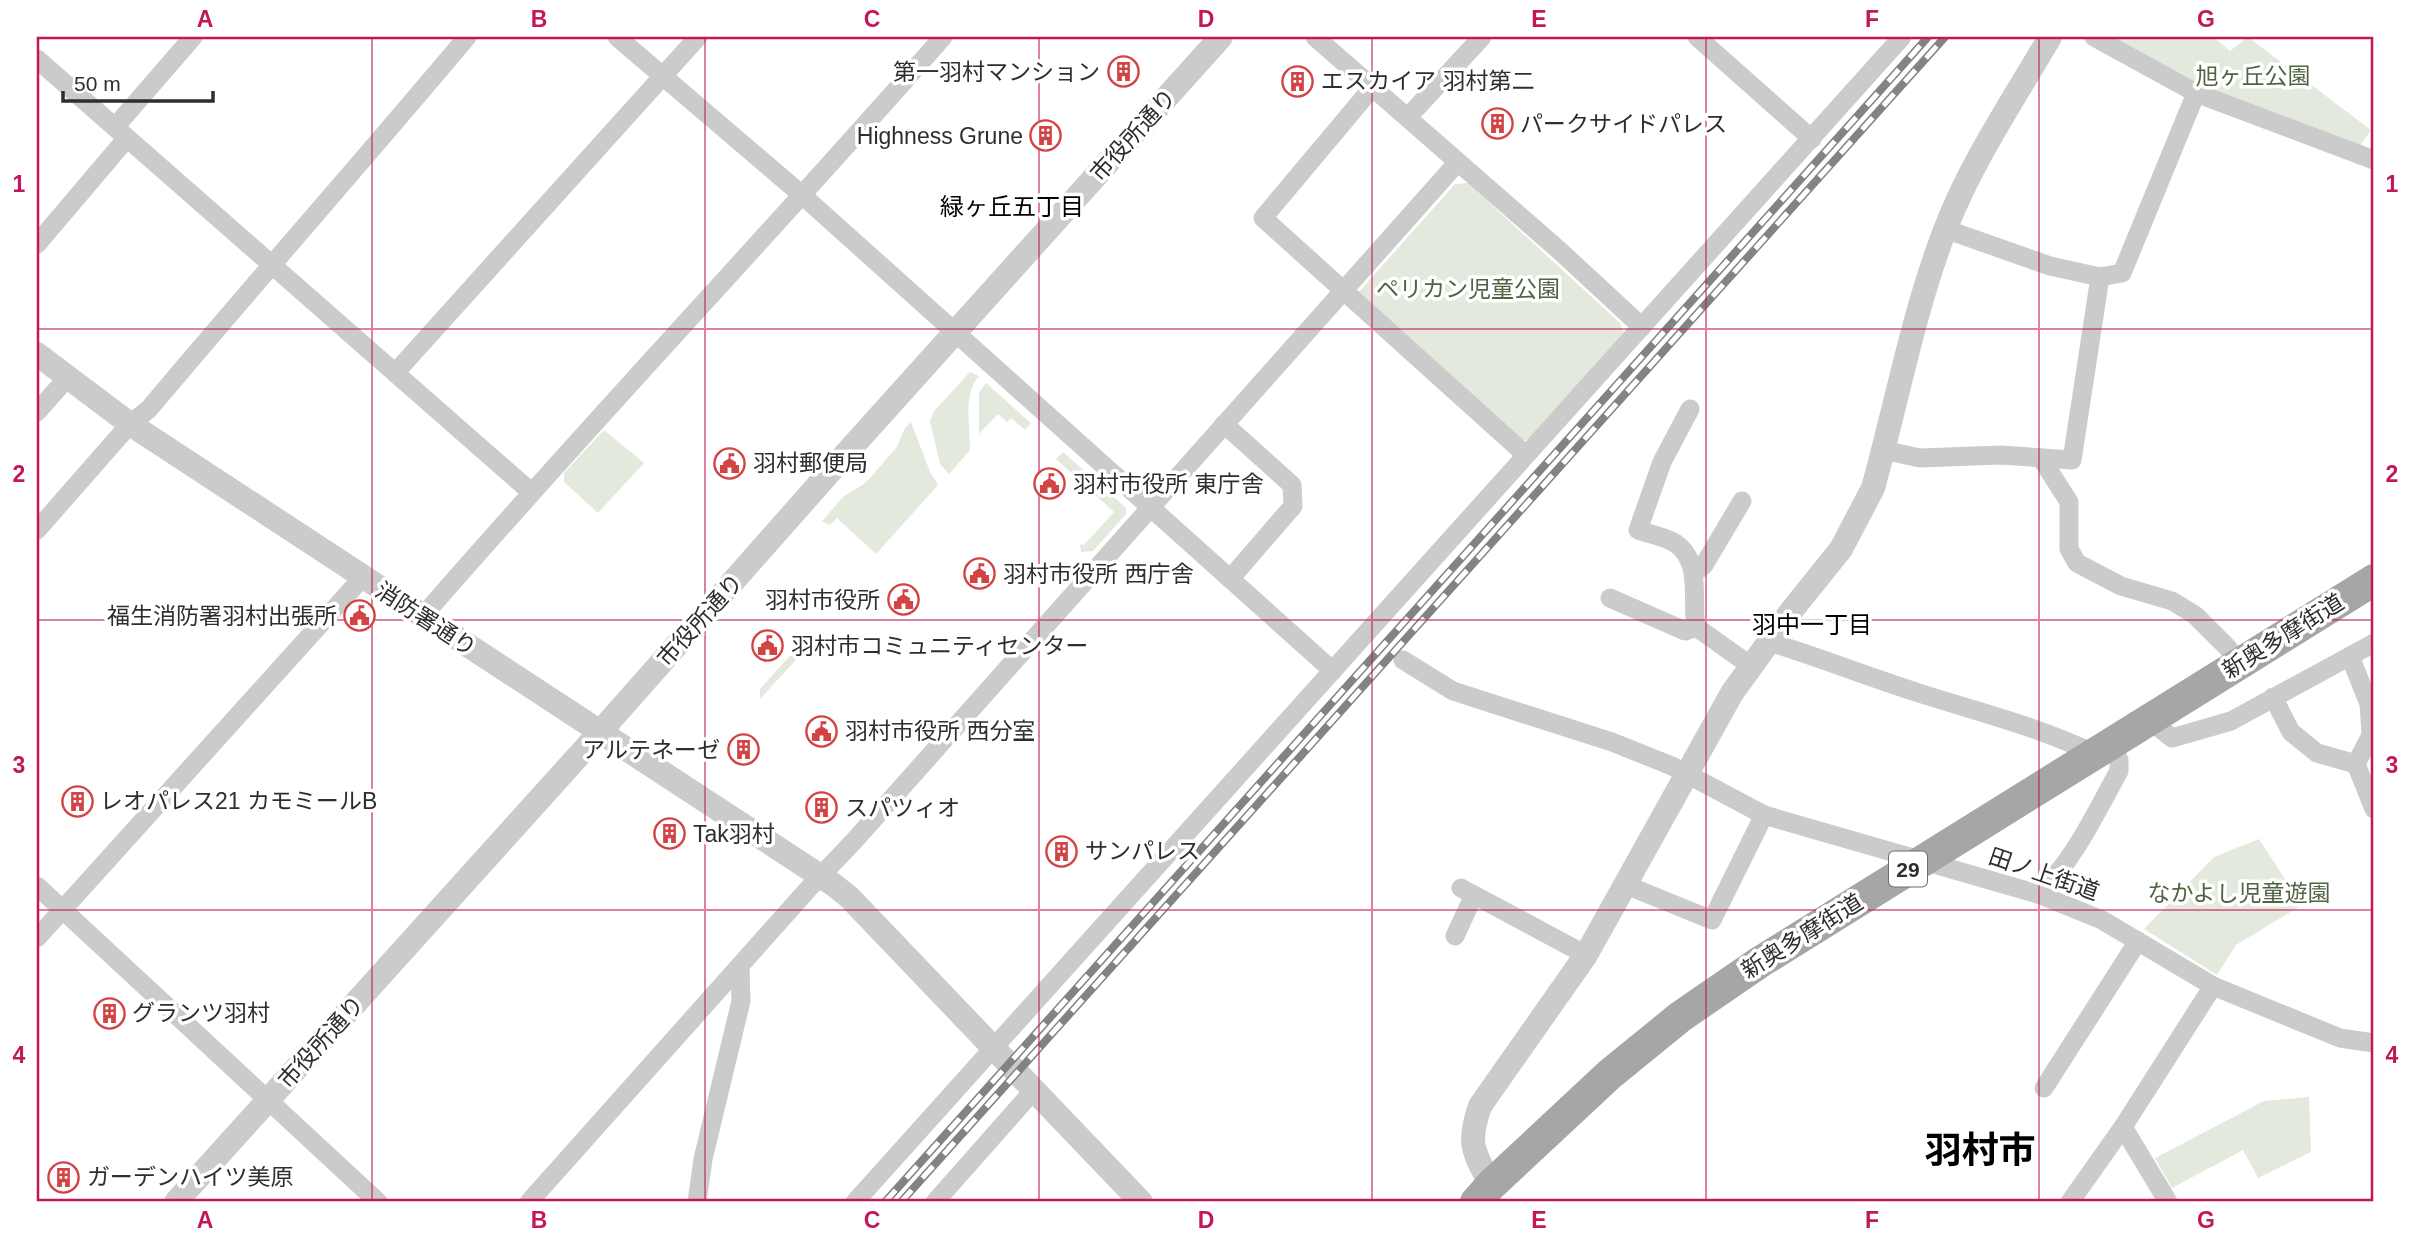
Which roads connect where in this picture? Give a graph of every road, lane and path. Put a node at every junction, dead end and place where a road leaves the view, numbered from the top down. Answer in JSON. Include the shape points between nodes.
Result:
{"nodes":[{"id":1,"x":193,"y":37,"type":"edge"},
{"id":2,"x":467,"y":37,"type":"edge"},
{"id":3,"x":617,"y":37,"type":"edge"},
{"id":4,"x":698,"y":37,"type":"edge"},
{"id":5,"x":943,"y":37,"type":"edge"},
{"id":6,"x":1221,"y":37,"type":"edge"},
{"id":7,"x":1315,"y":37,"type":"edge"},
{"id":8,"x":1482,"y":37,"type":"edge"},
{"id":9,"x":1697,"y":37,"type":"edge"},
{"id":10,"x":1902,"y":37,"type":"edge"},
{"id":11,"x":2050,"y":37,"type":"edge"},
{"id":12,"x":2094,"y":37,"type":"edge"},
{"id":13,"x":37,"y":59,"type":"edge"},
{"id":14,"x":662,"y":77,"type":"junction"},
{"id":15,"x":1372,"y":88,"type":"junction"},
{"id":16,"x":2196,"y":93,"type":"junction"},
{"id":17,"x":1408,"y":117,"type":"junction"},
{"id":18,"x":121,"y":132,"type":"junction"},
{"id":19,"x":1812,"y":139,"type":"junction"},
{"id":20,"x":2374,"y":160,"type":"edge"},
{"id":21,"x":1457,"y":163,"type":"junction"},
{"id":22,"x":802,"y":195,"type":"junction"},
{"id":23,"x":1945,"y":229,"type":"junction"},
{"id":24,"x":37,"y":244,"type":"edge"},
{"id":25,"x":271,"y":264,"type":"junction"},
{"id":26,"x":2101,"y":277,"type":"junction"},
{"id":27,"x":1342,"y":292,"type":"junction"},
{"id":28,"x":1642,"y":327,"type":"junction"},
{"id":29,"x":956,"y":333,"type":"junction"},
{"id":30,"x":37,"y":354,"type":"edge"},
{"id":31,"x":395,"y":373,"type":"junction"},
{"id":32,"x":68,"y":378,"type":"junction"},
{"id":33,"x":1690,"y":409,"type":"dead end"},
{"id":34,"x":37,"y":412,"type":"edge"},
{"id":35,"x":1224,"y":424,"type":"junction"},
{"id":36,"x":130,"y":425,"type":"junction"},
{"id":37,"x":1883,"y":450,"type":"junction"},
{"id":38,"x":1526,"y":456,"type":"junction"},
{"id":39,"x":2041,"y":458,"type":"junction"},
{"id":40,"x":531,"y":492,"type":"junction"},
{"id":41,"x":1742,"y":501,"type":"dead end"},
{"id":42,"x":1150,"y":508,"type":"junction"},
{"id":43,"x":37,"y":530,"type":"edge"},
{"id":44,"x":1694,"y":573,"type":"junction"},
{"id":45,"x":362,"y":578,"type":"junction"},
{"id":46,"x":1230,"y":579,"type":"junction"},
{"id":47,"x":2374,"y":580,"type":"edge"},
{"id":48,"x":1610,"y":598,"type":"dead end"},
{"id":49,"x":423,"y":616,"type":"junction"},
{"id":50,"x":1696,"y":627,"type":"junction"},
{"id":51,"x":1769,"y":642,"type":"junction"},
{"id":52,"x":2374,"y":643,"type":"edge"},
{"id":53,"x":2350,"y":656,"type":"junction"},
{"id":54,"x":1404,"y":660,"type":"dead end"},
{"id":55,"x":2238,"y":664,"type":"junction"},
{"id":56,"x":1751,"y":666,"type":"junction"},
{"id":57,"x":1333,"y":671,"type":"junction"},
{"id":58,"x":2273,"y":696,"type":"junction"},
{"id":59,"x":2149,"y":720,"type":"junction"},
{"id":60,"x":600,"y":732,"type":"junction"},
{"id":61,"x":2103,"y":749,"type":"junction"},
{"id":62,"x":2356,"y":764,"type":"junction"},
{"id":63,"x":1687,"y":775,"type":"junction"},
{"id":64,"x":2374,"y":809,"type":"edge"},
{"id":65,"x":1765,"y":815,"type":"junction"},
{"id":66,"x":1921,"y":861,"type":"junction"},
{"id":67,"x":822,"y":875,"type":"junction"},
{"id":68,"x":1626,"y":885,"type":"junction"},
{"id":69,"x":37,"y":886,"type":"edge"},
{"id":70,"x":2038,"y":894,"type":"junction"},
{"id":71,"x":63,"y":910,"type":"junction"},
{"id":72,"x":1455,"y":936,"type":"dead end"},
{"id":73,"x":37,"y":939,"type":"edge"},
{"id":74,"x":2138,"y":941,"type":"junction"},
{"id":75,"x":1586,"y":955,"type":"junction"},
{"id":76,"x":740,"y":967,"type":"junction"},
{"id":77,"x":2213,"y":986,"type":"junction"},
{"id":78,"x":2374,"y":1043,"type":"edge"},
{"id":79,"x":993,"y":1049,"type":"junction"},
{"id":80,"x":2044,"y":1088,"type":"dead end"},
{"id":81,"x":1034,"y":1090,"type":"junction"},
{"id":82,"x":268,"y":1100,"type":"junction"},
{"id":83,"x":2123,"y":1126,"type":"junction"},
{"id":84,"x":1484,"y":1193,"type":"edge"},
{"id":85,"x":176,"y":1202,"type":"edge"},
{"id":86,"x":378,"y":1202,"type":"edge"},
{"id":87,"x":528,"y":1202,"type":"edge"},
{"id":88,"x":697,"y":1202,"type":"edge"},
{"id":89,"x":855,"y":1202,"type":"edge"},
{"id":90,"x":935,"y":1202,"type":"edge"},
{"id":91,"x":1141,"y":1202,"type":"edge"},
{"id":92,"x":2070,"y":1202,"type":"edge"},
{"id":93,"x":2168,"y":1202,"type":"edge"}],
"edges":[{"from":1,"to":18,"type":"street"},
{"from":2,"to":25,"type":"street"},
{"from":3,"to":14,"type":"street"},
{"from":4,"to":14,"type":"street"},
{"from":5,"to":22,"type":"street"},
{"from":6,"to":29,"type":"street","name":"市役所通り"},
{"from":7,"to":15,"type":"street"},
{"from":8,"to":17,"type":"street"},
{"from":9,"to":19,"type":"street"},
{"from":10,"to":19,"type":"street"},
{"from":11,"to":23,"type":"street"},
{"from":12,"to":16,"type":"street"},
{"from":13,"to":18,"type":"street"},
{"from":14,"to":22,"type":"street"},
{"from":14,"to":31,"type":"street"},
{"from":15,"to":17,"type":"street"},
{"from":15,"to":27,"type":"street","via":[[1263,218]]},
{"from":16,"to":20,"type":"street"},
{"from":16,"to":26,"type":"street","via":[[2122,273]]},
{"from":17,"to":21,"type":"street"},
{"from":18,"to":24,"type":"street"},
{"from":18,"to":25,"type":"street"},
{"from":19,"to":28,"type":"street"},
{"from":21,"to":27,"type":"street"},
{"from":21,"to":28,"type":"street"},
{"from":22,"to":29,"type":"street"},
{"from":22,"to":40,"type":"street"},
{"from":23,"to":26,"type":"street","via":[[2050,266]]},
{"from":23,"to":37,"type":"street"},
{"from":25,"to":31,"type":"street"},
{"from":25,"to":36,"type":"street"},
{"from":26,"to":39,"type":"street","via":[[2072,460]]},
{"from":27,"to":35,"type":"street"},
{"from":27,"to":38,"type":"street"},
{"from":28,"to":38,"type":"street"},
{"from":29,"to":42,"type":"street"},
{"from":29,"to":60,"type":"street","name":"市役所通り"},
{"from":30,"to":32,"type":"street","name":"消防署通り"},
{"from":31,"to":40,"type":"street"},
{"from":32,"to":34,"type":"street"},
{"from":32,"to":36,"type":"street","name":"消防署通り"},
{"from":33,"to":44,"type":"street","via":[[1662,462],[1638,530],[1675,543]]},
{"from":35,"to":42,"type":"street"},
{"from":35,"to":46,"type":"street","via":[[1292,485],[1293,506]]},
{"from":36,"to":43,"type":"street"},
{"from":36,"to":45,"type":"street","name":"消防署通り"},
{"from":37,"to":39,"type":"street","via":[[1920,458]]},
{"from":37,"to":51,"type":"street","via":[[1873,488],[1841,549]]},
{"from":38,"to":57,"type":"street"},
{"from":39,"to":55,"type":"street","via":[[2069,502],[2069,549],[2077,563],[2121,586],[2172,601],[2195,615]]},
{"from":40,"to":49,"type":"street"},
{"from":41,"to":44,"type":"street","via":[[1704,565]]},
{"from":42,"to":46,"type":"street"},
{"from":42,"to":67,"type":"street"},
{"from":44,"to":50,"type":"street"},
{"from":45,"to":49,"type":"street","name":"消防署通り"},
{"from":45,"to":71,"type":"street"},
{"from":46,"to":57,"type":"street"},
{"from":47,"to":55,"type":"main road","name":"新奥多摩街道","number":"29"},
{"from":48,"to":50,"type":"street","via":[[1685,631]]},
{"from":49,"to":60,"type":"street","name":"消防署通り"},
{"from":50,"to":56,"type":"street"},
{"from":51,"to":56,"type":"street"},
{"from":51,"to":61,"type":"street"},
{"from":52,"to":53,"type":"street"},
{"from":53,"to":58,"type":"street"},
{"from":53,"to":62,"type":"street","via":[[2369,704],[2371,736]]},
{"from":54,"to":63,"type":"street","name":"田ノ上街道","via":[[1452,691],[1612,742]]},
{"from":55,"to":59,"type":"main road","name":"新奥多摩街道","number":"29"},
{"from":56,"to":63,"type":"street"},
{"from":57,"to":79,"type":"street"},
{"from":58,"to":59,"type":"street","via":[[2231,721],[2172,738]]},
{"from":58,"to":62,"type":"street","via":[[2291,732],[2308,746]]},
{"from":59,"to":61,"type":"main road","name":"新奥多摩街道","number":"29"},
{"from":60,"to":67,"type":"street","name":"消防署通り"},
{"from":60,"to":82,"type":"street","name":"市役所通り"},
{"from":61,"to":66,"type":"main road","name":"新奥多摩街道","number":"29"},
{"from":61,"to":70,"type":"street","via":[[2119,760],[2119,771],[2072,856]]},
{"from":62,"to":64,"type":"street"},
{"from":63,"to":65,"type":"street","name":"田ノ上街道"},
{"from":63,"to":68,"type":"street"},
{"from":65,"to":66,"type":"street","name":"田ノ上街道"},
{"from":65,"to":68,"type":"street","via":[[1712,920]]},
{"from":66,"to":70,"type":"street","name":"田ノ上街道"},
{"from":66,"to":84,"type":"main road","name":"新奥多摩街道","number":"29","via":[[1680,1017],[1610,1074]]},
{"from":67,"to":76,"type":"street"},
{"from":67,"to":79,"type":"street","name":"消防署通り","via":[[849,897]]},
{"from":68,"to":75,"type":"street"},
{"from":69,"to":71,"type":"street"},
{"from":70,"to":74,"type":"street","name":"田ノ上街道","via":[[2102,920]]},
{"from":71,"to":73,"type":"street"},
{"from":71,"to":82,"type":"street"},
{"from":72,"to":75,"type":"street","via":[[1468,892]]},
{"from":74,"to":77,"type":"street","name":"田ノ上街道"},
{"from":74,"to":80,"type":"street"},
{"from":75,"to":84,"type":"street","via":[[1480,1106],[1473,1145]]},
{"from":76,"to":87,"type":"street"},
{"from":76,"to":88,"type":"street","via":[[741,1001]]},
{"from":77,"to":78,"type":"street","name":"田ノ上街道","via":[[2340,1038]]},
{"from":77,"to":83,"type":"street"},
{"from":79,"to":81,"type":"street","name":"消防署通り"},
{"from":79,"to":89,"type":"street"},
{"from":81,"to":90,"type":"street"},
{"from":81,"to":91,"type":"street","name":"消防署通り"},
{"from":82,"to":85,"type":"street","name":"市役所通り"},
{"from":82,"to":86,"type":"street"},
{"from":83,"to":92,"type":"street"},
{"from":83,"to":93,"type":"street"}]}
